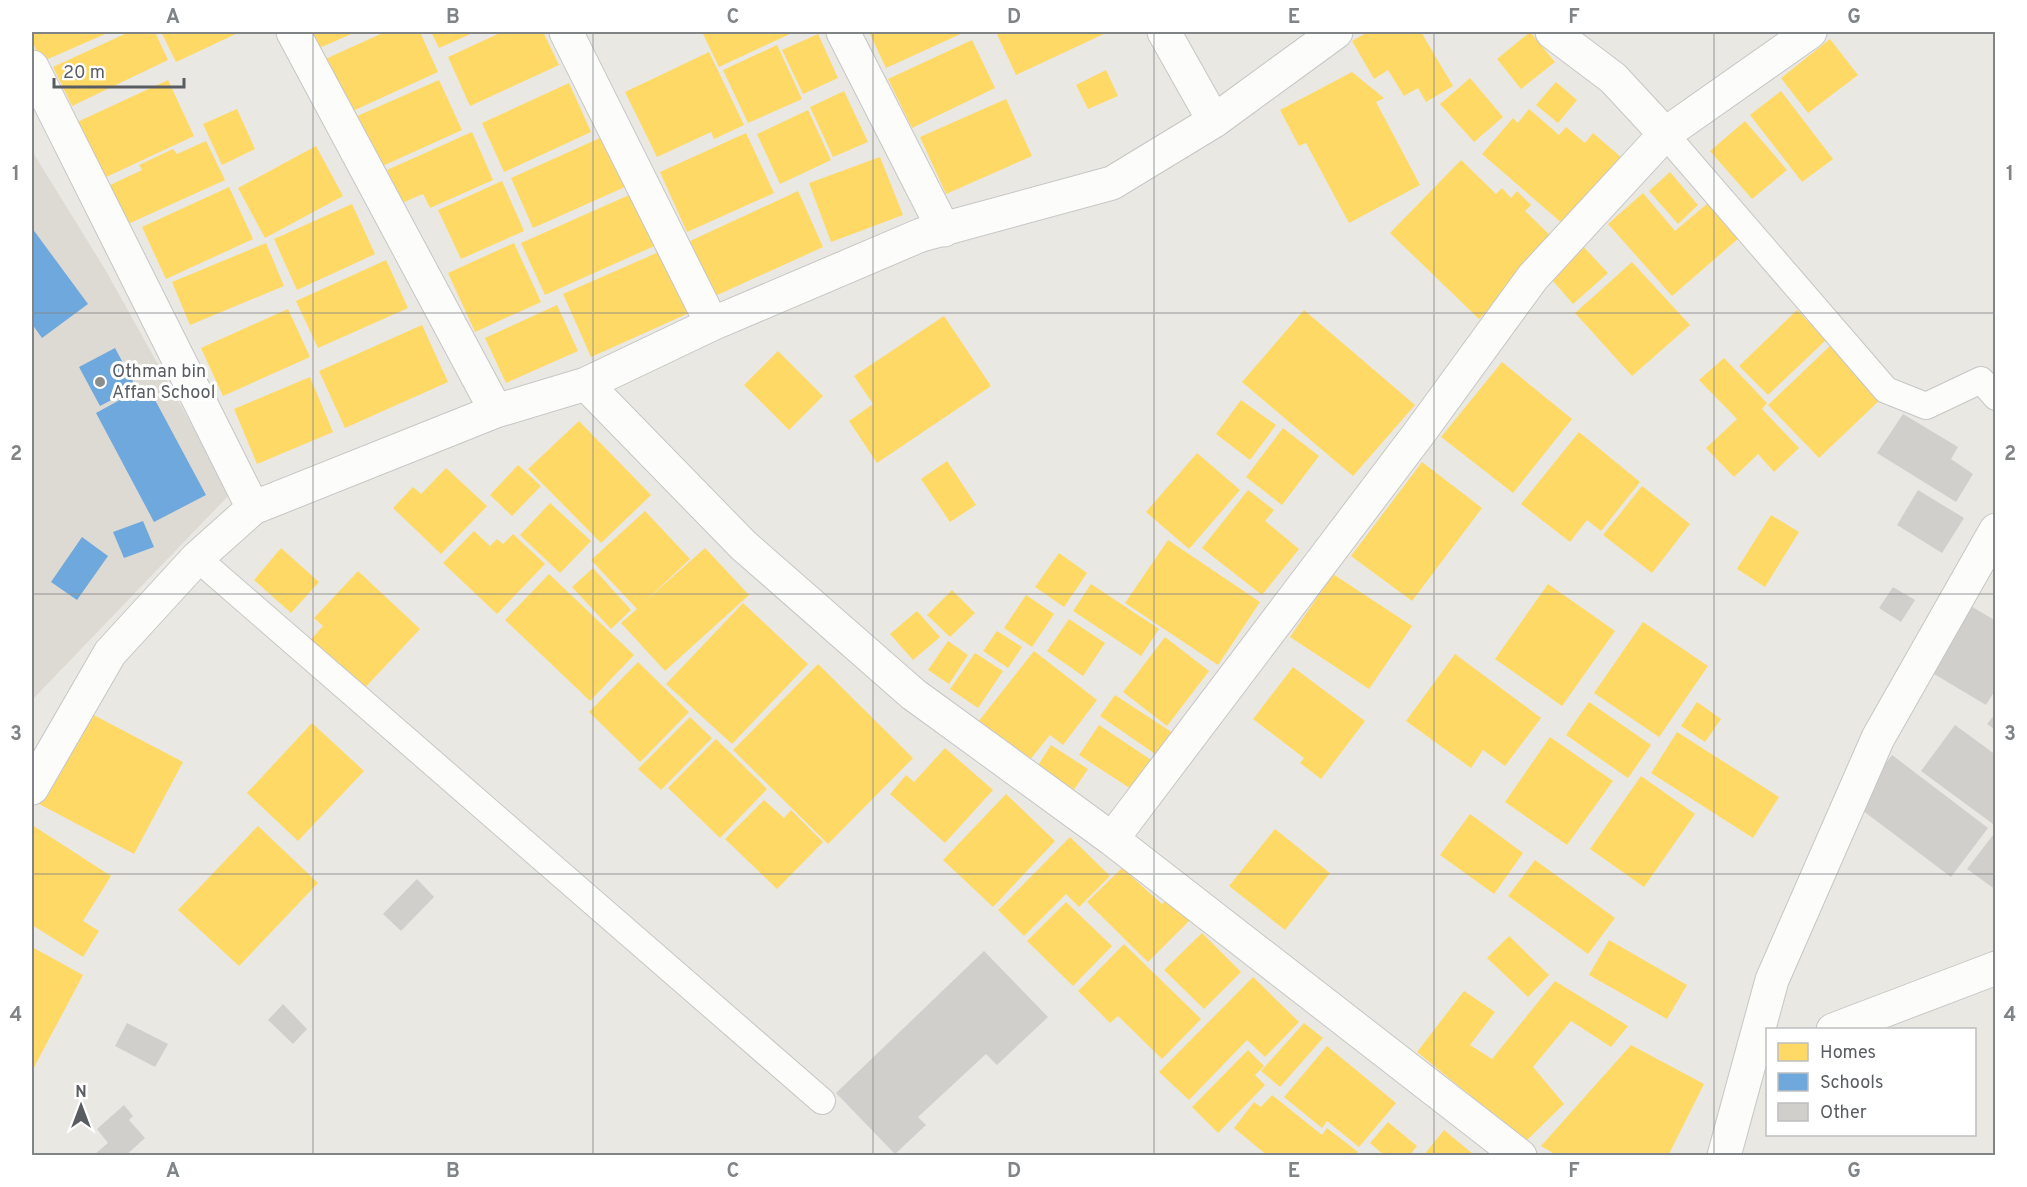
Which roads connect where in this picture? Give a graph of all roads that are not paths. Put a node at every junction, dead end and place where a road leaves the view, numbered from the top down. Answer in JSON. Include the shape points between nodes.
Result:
{"nodes":[{"id":1,"x":292,"y":32,"type":"edge"},
{"id":2,"x":566,"y":32,"type":"edge"},
{"id":3,"x":843,"y":32,"type":"edge"},
{"id":4,"x":1164,"y":32,"type":"edge"},
{"id":5,"x":1336,"y":32,"type":"edge"},
{"id":6,"x":1552,"y":32,"type":"edge"},
{"id":7,"x":1810,"y":32,"type":"edge"},
{"id":8,"x":32,"y":67,"type":"edge"},
{"id":9,"x":1214,"y":121,"type":"junction"},
{"id":10,"x":1665,"y":134,"type":"junction"},
{"id":11,"x":944,"y":230,"type":"junction"},
{"id":12,"x":712,"y":324,"type":"junction"},
{"id":13,"x":586,"y":384,"type":"junction"},
{"id":14,"x":1995,"y":398,"type":"edge"},
{"id":15,"x":496,"y":411,"type":"junction"},
{"id":16,"x":253,"y":508,"type":"junction"},
{"id":17,"x":1995,"y":530,"type":"edge"},
{"id":18,"x":197,"y":558,"type":"junction"},
{"id":19,"x":32,"y":788,"type":"edge"},
{"id":20,"x":1112,"y":839,"type":"junction"},
{"id":21,"x":1995,"y":968,"type":"edge"},
{"id":22,"x":1836,"y":1028,"type":"edge"},
{"id":23,"x":1759,"y":1058,"type":"edge"},
{"id":24,"x":822,"y":1101,"type":"dead end"},
{"id":25,"x":1520,"y":1155,"type":"edge"},
{"id":26,"x":1724,"y":1155,"type":"edge"}],
"edges":[{"from":1,"to":15,"type":"street"},
{"from":2,"to":12,"type":"street"},
{"from":3,"to":11,"type":"street"},
{"from":4,"to":9,"type":"street"},
{"from":5,"to":9,"type":"street"},
{"from":6,"to":10,"type":"street","via":[[1613,78]]},
{"from":7,"to":10,"type":"street"},
{"from":8,"to":16,"type":"street"},
{"from":9,"to":11,"type":"street","via":[[1112,183]]},
{"from":10,"to":14,"type":"lane","via":[[1886,390],[1926,406],[1981,380]]},
{"from":10,"to":20,"type":"street","via":[[1533,277]]},
{"from":11,"to":12,"type":"street","via":[[921,236]]},
{"from":12,"to":13,"type":"street"},
{"from":13,"to":15,"type":"street"},
{"from":13,"to":20,"type":"street","via":[[743,545],[913,694]]},
{"from":15,"to":16,"type":"street"},
{"from":16,"to":18,"type":"street"},
{"from":17,"to":23,"type":"street","via":[[1878,738],[1772,980]]},
{"from":18,"to":19,"type":"street","via":[[110,653]]},
{"from":18,"to":24,"type":"lane"},
{"from":20,"to":25,"type":"street"},
{"from":21,"to":22,"type":"street"},
{"from":23,"to":26,"type":"street"}]}
